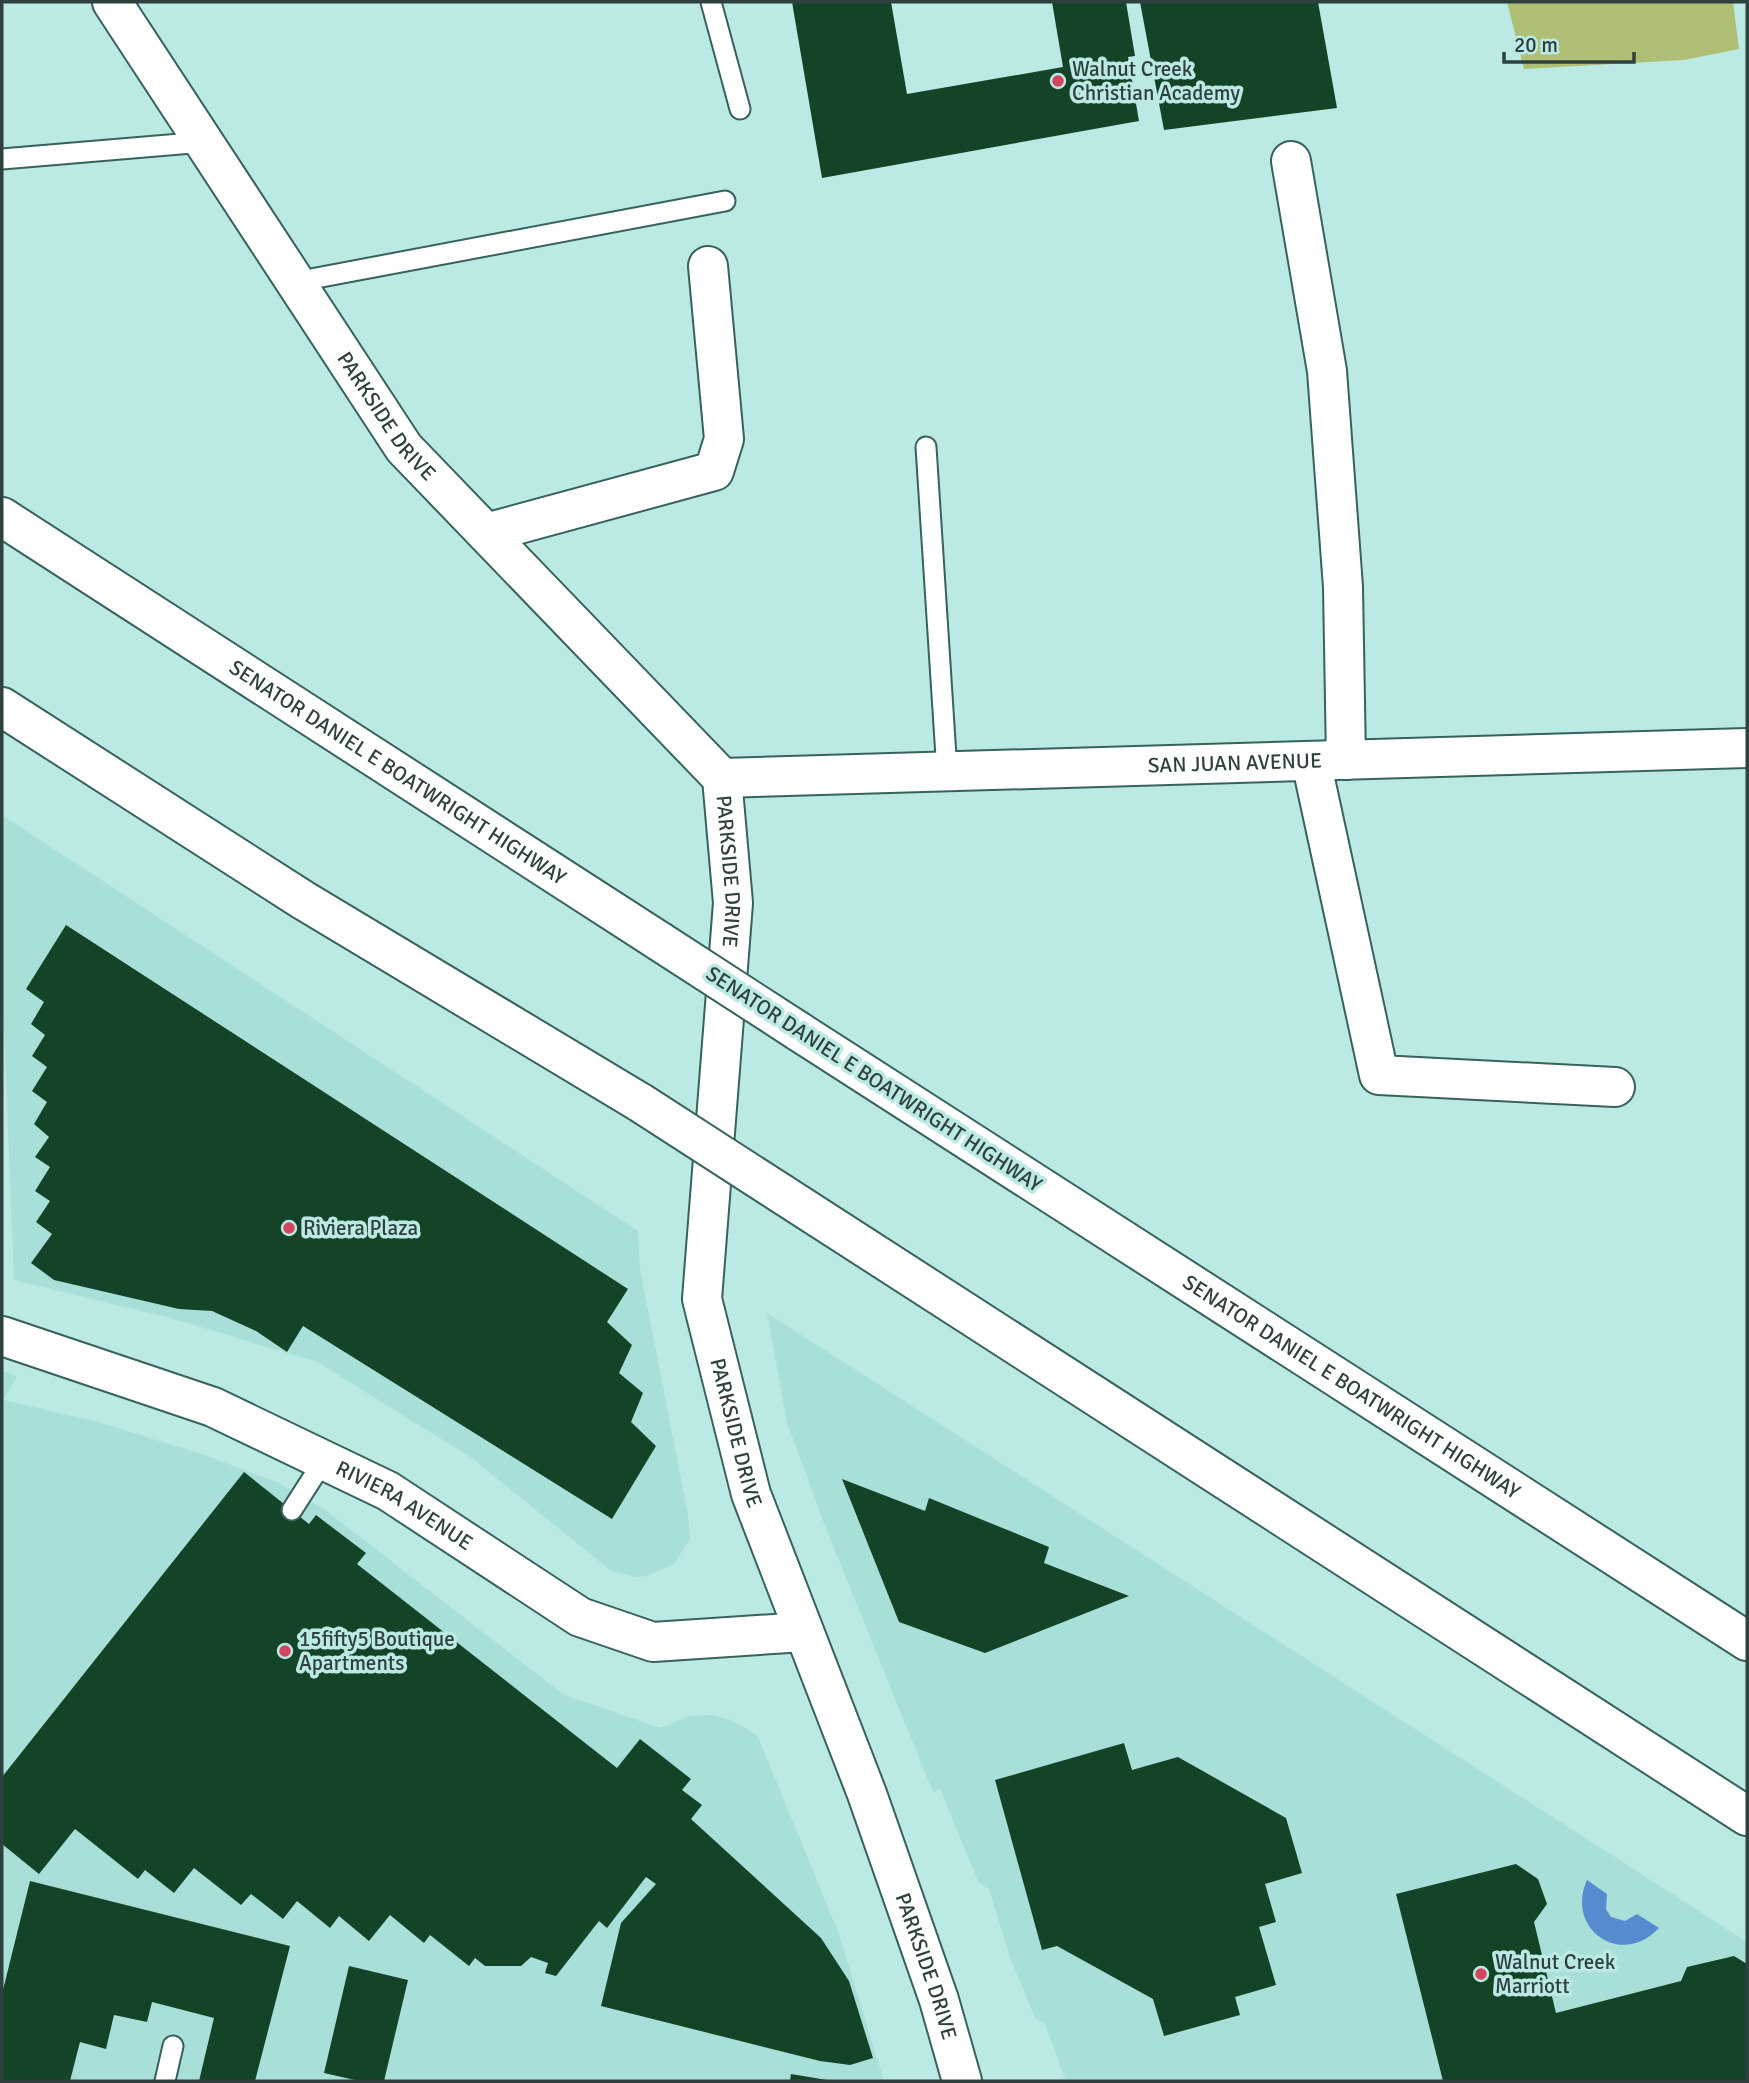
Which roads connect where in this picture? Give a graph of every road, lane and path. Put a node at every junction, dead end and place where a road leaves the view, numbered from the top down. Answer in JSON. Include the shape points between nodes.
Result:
{"nodes":[{"id":1,"x":112,"y":2,"type":"edge"},
{"id":2,"x":711,"y":2,"type":"edge"},
{"id":3,"x":740,"y":109,"type":"dead end"},
{"id":4,"x":204,"y":142,"type":"junction"},
{"id":5,"x":2,"y":159,"type":"edge"},
{"id":6,"x":1291,"y":161,"type":"dead end"},
{"id":7,"x":725,"y":201,"type":"dead end"},
{"id":8,"x":708,"y":266,"type":"dead end"},
{"id":9,"x":295,"y":282,"type":"junction"},
{"id":10,"x":926,"y":447,"type":"dead end"},
{"id":11,"x":2,"y":517,"type":"edge"},
{"id":12,"x":486,"y":533,"type":"junction"},
{"id":13,"x":2,"y":707,"type":"edge"},
{"id":14,"x":1747,"y":748,"type":"edge"},
{"id":15,"x":1329,"y":760,"type":"junction"},
{"id":16,"x":947,"y":772,"type":"junction"},
{"id":17,"x":722,"y":778,"type":"junction"},
{"id":18,"x":1615,"y":1087,"type":"dead end"},
{"id":19,"x":2,"y":1336,"type":"edge"},
{"id":20,"x":324,"y":1460,"type":"junction"},
{"id":21,"x":292,"y":1510,"type":"dead end"},
{"id":22,"x":804,"y":1632,"type":"junction"},
{"id":23,"x":1747,"y":1641,"type":"edge"},
{"id":24,"x":1747,"y":1816,"type":"edge"},
{"id":25,"x":173,"y":2046,"type":"dead end"},
{"id":26,"x":165,"y":2081,"type":"edge"},
{"id":27,"x":962,"y":2081,"type":"edge"}],
"edges":[{"from":1,"to":4,"type":"main road","name":"PARKSIDE DRIVE"},
{"from":2,"to":3,"type":"lane"},
{"from":4,"to":5,"type":"lane"},
{"from":4,"to":9,"type":"main road","name":"PARKSIDE DRIVE"},
{"from":6,"to":15,"type":"main road","via":[[1327,371],[1343,587]]},
{"from":7,"to":9,"type":"lane"},
{"from":8,"to":12,"type":"main road","via":[[724,439],[714,471]]},
{"from":9,"to":12,"type":"main road","name":"PARKSIDE DRIVE","via":[[404,448]]},
{"from":10,"to":16,"type":"lane"},
{"from":11,"to":23,"type":"main road","name":"SENATOR DANIEL E BOATWRIGHT HIGHWAY","bridge":true},
{"from":12,"to":17,"type":"main road","name":"PARKSIDE DRIVE"},
{"from":13,"to":24,"type":"main road","bridge":true,"via":[[303,900],[641,1103]]},
{"from":14,"to":15,"type":"main road","name":"SAN JUAN AVENUE"},
{"from":15,"to":16,"type":"main road","name":"SAN JUAN AVENUE"},
{"from":15,"to":18,"type":"main road","via":[[1379,1075]]},
{"from":16,"to":17,"type":"main road","name":"SAN JUAN AVENUE"},
{"from":17,"to":22,"type":"main road","name":"PARKSIDE DRIVE","via":[[733,902],[702,1299],[751,1494]]},
{"from":19,"to":20,"type":"main road","name":"RIVIERA AVENUE","via":[[213,1407]]},
{"from":20,"to":21,"type":"lane"},
{"from":20,"to":22,"type":"main road","name":"RIVIERA AVENUE","via":[[388,1491],[580,1617],[653,1642]]},
{"from":22,"to":27,"type":"main road","name":"PARKSIDE DRIVE","via":[[867,1794],[939,2000]]},
{"from":25,"to":26,"type":"lane"}]}
